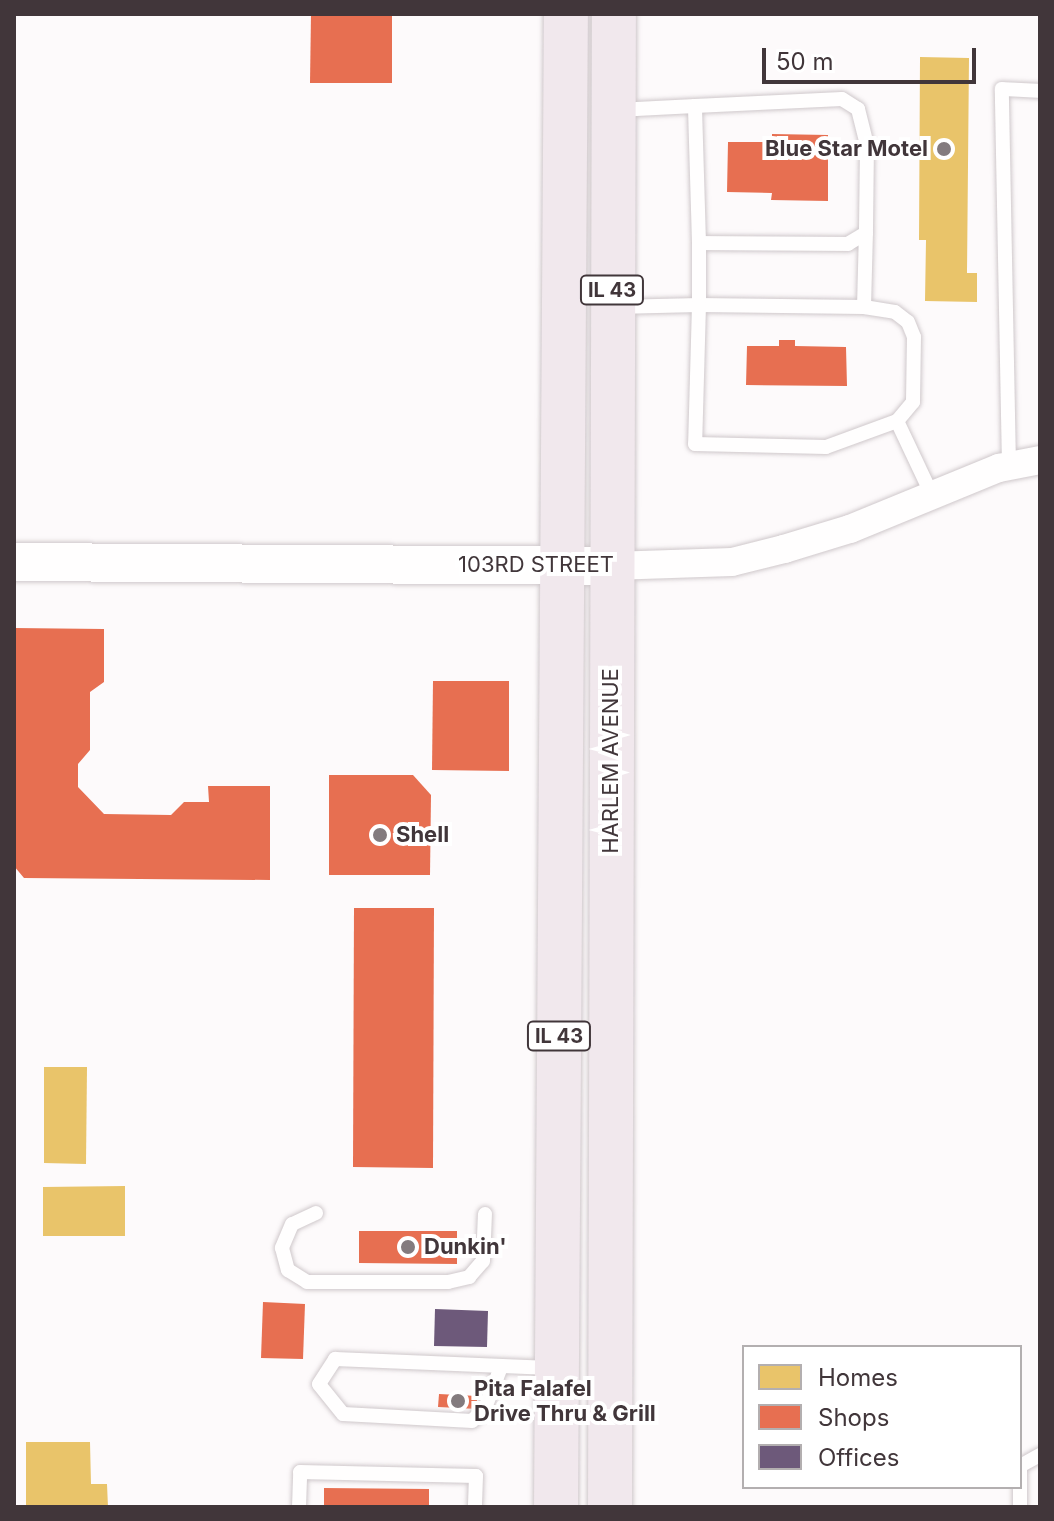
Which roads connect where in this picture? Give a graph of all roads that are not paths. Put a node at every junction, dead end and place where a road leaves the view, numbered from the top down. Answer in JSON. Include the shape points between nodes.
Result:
{"nodes":[{"id":1,"x":566,"y":14,"type":"edge"},
{"id":2,"x":614,"y":14,"type":"edge"},
{"id":3,"x":1040,"y":91,"type":"edge"},
{"id":4,"x":695,"y":106,"type":"junction"},
{"id":5,"x":613,"y":111,"type":"junction"},
{"id":6,"x":866,"y":233,"type":"junction"},
{"id":7,"x":699,"y":243,"type":"junction"},
{"id":8,"x":699,"y":305,"type":"junction"},
{"id":9,"x":612,"y":307,"type":"junction"},
{"id":10,"x":864,"y":307,"type":"junction"},
{"id":11,"x":897,"y":421,"type":"junction"},
{"id":12,"x":1040,"y":460,"type":"edge"},
{"id":13,"x":1009,"y":466,"type":"junction"},
{"id":14,"x":932,"y":495,"type":"junction"},
{"id":15,"x":14,"y":562,"type":"edge"},
{"id":16,"x":562,"y":566,"type":"junction"},
{"id":17,"x":611,"y":566,"type":"junction"},
{"id":18,"x":316,"y":1213,"type":"dead end"},
{"id":19,"x":485,"y":1214,"type":"dead end"},
{"id":20,"x":501,"y":1367,"type":"junction"},
{"id":21,"x":557,"y":1367,"type":"junction"},
{"id":22,"x":1040,"y":1455,"type":"edge"},
{"id":23,"x":1022,"y":1466,"type":"edge"},
{"id":24,"x":299,"y":1507,"type":"edge"},
{"id":25,"x":475,"y":1507,"type":"edge"},
{"id":26,"x":556,"y":1507,"type":"edge"},
{"id":27,"x":610,"y":1507,"type":"edge"}],
"edges":[{"from":1,"to":16,"type":"main road","number":"IL 43"},
{"from":2,"to":5,"type":"main road","name":"HARLEM AVENUE","number":"IL 43"},
{"from":3,"to":13,"type":"lane","via":[[1002,89]]},
{"from":4,"to":5,"type":"lane"},
{"from":4,"to":6,"type":"lane","via":[[842,99],[858,109],[867,146]]},
{"from":4,"to":7,"type":"lane"},
{"from":5,"to":9,"type":"main road","name":"HARLEM AVENUE","number":"IL 43"},
{"from":6,"to":7,"type":"lane","via":[[848,244]]},
{"from":6,"to":10,"type":"lane"},
{"from":7,"to":8,"type":"lane"},
{"from":8,"to":9,"type":"lane"},
{"from":8,"to":10,"type":"lane"},
{"from":8,"to":11,"type":"lane","via":[[695,444],[826,447]]},
{"from":9,"to":17,"type":"main road","name":"HARLEM AVENUE","number":"IL 43"},
{"from":10,"to":11,"type":"lane","via":[[895,312],[914,337],[913,402]]},
{"from":11,"to":14,"type":"lane"},
{"from":12,"to":13,"type":"street","name":"103RD STREET"},
{"from":13,"to":14,"type":"street","name":"103RD STREET"},
{"from":14,"to":17,"type":"street","name":"103RD STREET","via":[[850,529],[732,562]]},
{"from":15,"to":16,"type":"street","name":"103RD STREET"},
{"from":16,"to":17,"type":"street","name":"103RD STREET"},
{"from":16,"to":21,"type":"main road","number":"IL 43"},
{"from":17,"to":27,"type":"main road","name":"HARLEM AVENUE","number":"IL 43"},
{"from":18,"to":19,"type":"lane","via":[[292,1224],[282,1248],[288,1270],[307,1282],[448,1282],[469,1277],[483,1261]]},
{"from":20,"to":20,"type":"lane","via":[[335,1359],[319,1384],[343,1414],[472,1421],[485,1408]]},
{"from":20,"to":21,"type":"lane"},
{"from":21,"to":26,"type":"main road","number":"IL 43"},
{"from":22,"to":23,"type":"lane"},
{"from":24,"to":25,"type":"lane","via":[[300,1472],[476,1476]]}]}
